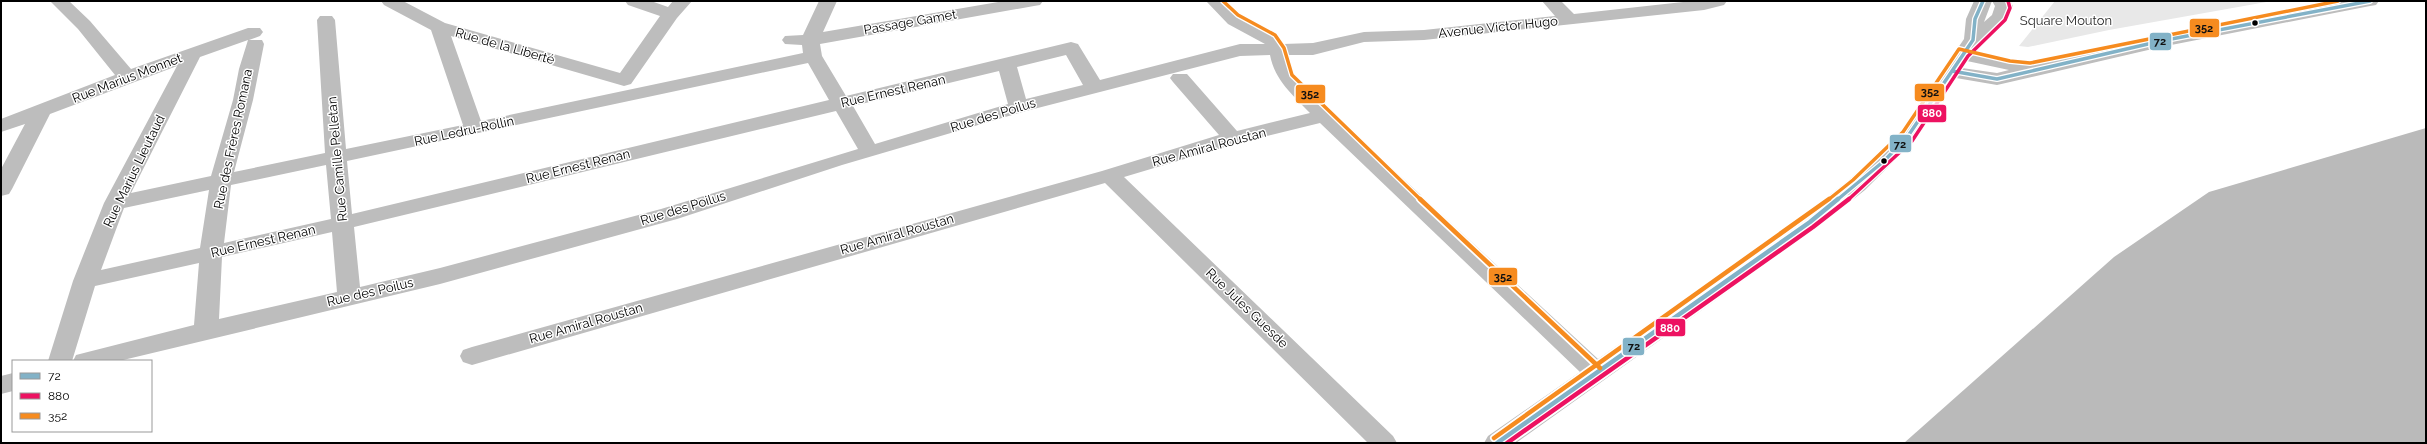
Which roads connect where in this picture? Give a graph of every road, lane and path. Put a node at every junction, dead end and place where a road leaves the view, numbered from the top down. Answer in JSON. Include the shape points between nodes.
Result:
{"nodes":[{"id":1,"x":59,"y":1,"type":"edge"},
{"id":2,"x":390,"y":1,"type":"edge"},
{"id":3,"x":634,"y":1,"type":"edge"},
{"id":4,"x":828,"y":1,"type":"edge"},
{"id":5,"x":1034,"y":1,"type":"edge"},
{"id":6,"x":1215,"y":1,"type":"edge"},
{"id":7,"x":1551,"y":1,"type":"edge"},
{"id":8,"x":1718,"y":1,"type":"edge"},
{"id":9,"x":1983,"y":1,"type":"edge"},
{"id":10,"x":2001,"y":1,"type":"edge"},
{"id":11,"x":2370,"y":1,"type":"edge"},
{"id":12,"x":677,"y":7,"type":"edge"},
{"id":13,"x":1569,"y":19,"type":"junction"},
{"id":14,"x":326,"y":20,"type":"dead end"},
{"id":15,"x":439,"y":27,"type":"junction"},
{"id":16,"x":255,"y":38,"type":"joint"},
{"id":17,"x":791,"y":40,"type":"dead end"},
{"id":18,"x":811,"y":48,"type":"junction"},
{"id":19,"x":1278,"y":50,"type":"junction"},
{"id":20,"x":193,"y":53,"type":"junction"},
{"id":21,"x":1962,"y":55,"type":"junction"},
{"id":22,"x":1006,"y":63,"type":"junction"},
{"id":23,"x":127,"y":77,"type":"junction"},
{"id":24,"x":1180,"y":78,"type":"dead end"},
{"id":25,"x":629,"y":87,"type":"junction"},
{"id":26,"x":1094,"y":87,"type":"junction"},
{"id":27,"x":841,"y":103,"type":"junction"},
{"id":28,"x":1019,"y":107,"type":"junction"},
{"id":29,"x":42,"y":110,"type":"junction"},
{"id":30,"x":1324,"y":116,"type":"junction"},
{"id":31,"x":1,"y":126,"type":"edge"},
{"id":32,"x":474,"y":128,"type":"junction"},
{"id":33,"x":1232,"y":138,"type":"junction"},
{"id":34,"x":870,"y":152,"type":"junction"},
{"id":35,"x":336,"y":158,"type":"junction"},
{"id":36,"x":1109,"y":175,"type":"junction"},
{"id":37,"x":221,"y":180,"type":"junction"},
{"id":38,"x":1,"y":189,"type":"edge"},
{"id":39,"x":115,"y":203,"type":"junction"},
{"id":40,"x":343,"y":223,"type":"junction"},
{"id":41,"x":211,"y":253,"type":"junction"},
{"id":42,"x":84,"y":281,"type":"junction"},
{"id":43,"x":349,"y":297,"type":"junction"},
{"id":44,"x":206,"y":330,"type":"junction"},
{"id":45,"x":472,"y":356,"type":"dead end"},
{"id":46,"x":60,"y":360,"type":"edge"},
{"id":47,"x":89,"y":360,"type":"edge"},
{"id":48,"x":1596,"y":372,"type":"junction"},
{"id":49,"x":12,"y":382,"type":"edge"},
{"id":50,"x":1,"y":385,"type":"edge"},
{"id":51,"x":1384,"y":443,"type":"edge"},
{"id":52,"x":1497,"y":443,"type":"edge"}],
"edges":[{"from":1,"to":23,"type":"street","via":[[84,25]]},
{"from":2,"to":15,"type":"street","name":"Rue de la Liberté"},
{"from":3,"to":12,"type":"street"},
{"from":4,"to":18,"type":"street"},
{"from":5,"to":18,"type":"street","name":"Passage Gamet"},
{"from":6,"to":19,"type":"street","via":[[1234,20],[1271,39]]},
{"from":7,"to":13,"type":"street"},
{"from":8,"to":13,"type":"street","name":"Avenue Victor Hugo","via":[[1704,5]]},
{"from":9,"to":21,"type":"street"},
{"from":10,"to":21,"type":"street","via":[[2004,6],[2000,17]]},
{"from":11,"to":21,"type":"street","via":[[2161,40],[1997,78],[1978,78]]},
{"from":12,"to":25,"type":"street"},
{"from":13,"to":19,"type":"street","name":"Avenue Victor Hugo","via":[[1424,35],[1364,37],[1313,49]]},
{"from":14,"to":35,"type":"street","name":"Rue Camille Pelletan"},
{"from":15,"to":25,"type":"street","name":"Rue de la Liberté"},
{"from":15,"to":32,"type":"street"},
{"from":16,"to":20,"type":"street","name":"Rue Marius Monnet"},
{"from":16,"to":37,"type":"street","name":"Rue des Frères Romana","via":[[243,100]]},
{"from":17,"to":18,"type":"street"},
{"from":18,"to":25,"type":"street","name":"Rue Ledru-Rollin"},
{"from":18,"to":27,"type":"street"},
{"from":19,"to":26,"type":"street","name":"Rue des Poilus","via":[[1240,50]]},
{"from":19,"to":30,"type":"street","via":[[1287,78]]},
{"from":20,"to":23,"type":"street","name":"Rue Marius Monnet"},
{"from":20,"to":39,"type":"street","name":"Rue Marius Lieutaud"},
{"from":21,"to":48,"type":"street","via":[[1908,136],[1857,185],[1810,222]]},
{"from":22,"to":26,"type":"street","name":"Rue Ernest Renan","via":[[1071,48]]},
{"from":22,"to":27,"type":"street","name":"Rue Ernest Renan"},
{"from":22,"to":28,"type":"street"},
{"from":23,"to":29,"type":"street","name":"Rue Marius Monnet"},
{"from":24,"to":33,"type":"street"},
{"from":25,"to":32,"type":"street","name":"Rue Ledru-Rollin"},
{"from":26,"to":28,"type":"street","name":"Rue des Poilus"},
{"from":27,"to":34,"type":"street"},
{"from":27,"to":40,"type":"street","name":"Rue Ernest Renan"},
{"from":28,"to":34,"type":"street","name":"Rue des Poilus"},
{"from":29,"to":31,"type":"street","name":"Rue Marius Monnet"},
{"from":29,"to":38,"type":"street"},
{"from":30,"to":33,"type":"street","name":"Rue Amiral Roustan"},
{"from":30,"to":48,"type":"street"},
{"from":32,"to":35,"type":"street","name":"Rue Ledru-Rollin"},
{"from":33,"to":36,"type":"street","name":"Rue Amiral Roustan"},
{"from":34,"to":43,"type":"street","name":"Rue des Poilus","via":[[669,214],[440,276]]},
{"from":35,"to":37,"type":"street","name":"Rue Ledru-Rollin"},
{"from":35,"to":40,"type":"street","name":"Rue Camille Pelletan"},
{"from":36,"to":45,"type":"street","name":"Rue Amiral Roustan"},
{"from":36,"to":51,"type":"street","name":"Rue Jules Guesde"},
{"from":37,"to":39,"type":"street","name":"Rue Ledru-Rollin"},
{"from":37,"to":41,"type":"street","name":"Rue des Frères Romana"},
{"from":39,"to":42,"type":"street","name":"Rue Marius Lieutaud"},
{"from":40,"to":41,"type":"street","name":"Rue Ernest Renan"},
{"from":40,"to":43,"type":"street","name":"Rue Camille Pelletan"},
{"from":41,"to":42,"type":"street","name":"Rue Ernest Renan"},
{"from":41,"to":44,"type":"street","name":"Rue des Frères Romana"},
{"from":42,"to":46,"type":"street","name":"Rue Marius Lieutaud"},
{"from":43,"to":44,"type":"street","name":"Rue des Poilus"},
{"from":44,"to":47,"type":"street","name":"Rue des Poilus"},
{"from":48,"to":52,"type":"street"},
{"from":49,"to":50,"type":"street"}]}
